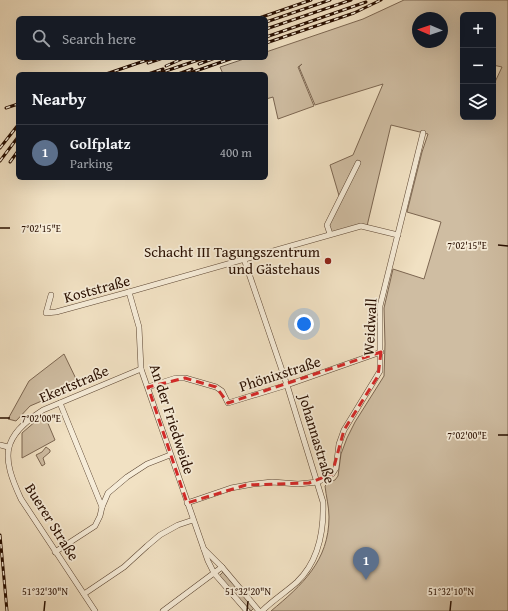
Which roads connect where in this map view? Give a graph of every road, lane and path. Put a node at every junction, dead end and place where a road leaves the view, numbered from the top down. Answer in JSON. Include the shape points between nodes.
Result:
{"nodes":[{"id":1,"x":423,"y":133,"type":"dead end"},
{"id":2,"x":358,"y":163,"type":"dead end"},
{"id":3,"x":330,"y":234,"type":"junction"},
{"id":4,"x":398,"y":235,"type":"junction"},
{"id":5,"x":244,"y":258,"type":"junction"},
{"id":6,"x":130,"y":292,"type":"junction"},
{"id":7,"x":51,"y":295,"type":"dead end"},
{"id":8,"x":381,"y":352,"type":"junction"},
{"id":9,"x":141,"y":369,"type":"junction"},
{"id":10,"x":287,"y":385,"type":"junction"},
{"id":11,"x":148,"y":386,"type":"junction"},
{"id":12,"x":60,"y":403,"type":"junction"},
{"id":13,"x":0,"y":445,"type":"edge"},
{"id":14,"x":8,"y":447,"type":"junction"},
{"id":15,"x":170,"y":455,"type":"junction"},
{"id":16,"x":318,"y":482,"type":"junction"},
{"id":17,"x":96,"y":492,"type":"junction"},
{"id":18,"x":108,"y":493,"type":"junction"},
{"id":19,"x":187,"y":503,"type":"junction"},
{"id":20,"x":102,"y":507,"type":"junction"},
{"id":21,"x":193,"y":520,"type":"junction"},
{"id":22,"x":204,"y":549,"type":"junction"},
{"id":23,"x":56,"y":552,"type":"junction"},
{"id":24,"x":222,"y":567,"type":"junction"},
{"id":25,"x":214,"y":573,"type":"junction"},
{"id":26,"x":84,"y":594,"type":"junction"},
{"id":27,"x":95,"y":611,"type":"edge"},
{"id":28,"x":163,"y":611,"type":"edge"},
{"id":29,"x":247,"y":611,"type":"edge"},
{"id":30,"x":262,"y":611,"type":"edge"}],
"edges":[{"from":1,"to":4,"type":"street","name":"Weidwall"},
{"from":2,"to":3,"type":"street","via":[[327,225]]},
{"from":3,"to":4,"type":"street","name":"Koststraße","via":[[366,226]]},
{"from":3,"to":5,"type":"street","name":"Koststraße"},
{"from":4,"to":8,"type":"street","name":"Weidwall","via":[[380,306]]},
{"from":5,"to":6,"type":"street","name":"Koststraße"},
{"from":5,"to":10,"type":"street","name":"Johannastraße"},
{"from":6,"to":7,"type":"street","name":"Koststraße","via":[[46,313]]},
{"from":6,"to":9,"type":"street","name":"An der Friedweide","via":[[139,328]]},
{"from":8,"to":10,"type":"street","name":"Phönixstraße"},
{"from":8,"to":16,"type":"street","name":"Weidwall","via":[[378,376],[344,430],[339,444],[336,468],[332,474]]},
{"from":9,"to":11,"type":"street","name":"An der Friedweide"},
{"from":9,"to":12,"type":"street","name":"Ekertstraße"},
{"from":10,"to":11,"type":"street","name":"Phönixstraße","via":[[228,403],[222,390],[185,378]]},
{"from":10,"to":16,"type":"street","name":"Johannastraße"},
{"from":11,"to":15,"type":"street","name":"An der Friedweide"},
{"from":12,"to":14,"type":"street","name":"Ekertstraße","via":[[28,419]]},
{"from":12,"to":17,"type":"street"},
{"from":13,"to":14,"type":"street"},
{"from":14,"to":23,"type":"street","name":"Buerer Straße","via":[[9,467],[14,484]]},
{"from":15,"to":18,"type":"street","via":[[147,464]]},
{"from":15,"to":19,"type":"street","name":"An der Friedweide"},
{"from":16,"to":19,"type":"street","via":[[253,484],[231,488]]},
{"from":16,"to":30,"type":"street","name":"Johannastraße","via":[[324,516],[314,560],[296,583]]},
{"from":17,"to":18,"type":"street"},
{"from":17,"to":20,"type":"street"},
{"from":18,"to":20,"type":"street"},
{"from":19,"to":21,"type":"street","name":"An der Friedweide"},
{"from":20,"to":23,"type":"street","via":[[95,526]]},
{"from":21,"to":22,"type":"street","name":"An der Friedweide"},
{"from":21,"to":26,"type":"street","via":[[160,535],[124,567]]},
{"from":22,"to":24,"type":"street","name":"An der Friedweide"},
{"from":22,"to":25,"type":"street","name":"An der Friedweide"},
{"from":23,"to":26,"type":"street","name":"Buerer Straße"},
{"from":24,"to":25,"type":"street"},
{"from":24,"to":30,"type":"street","name":"An der Friedweide"},
{"from":25,"to":28,"type":"street"},
{"from":25,"to":29,"type":"street","name":"An der Friedweide"},
{"from":26,"to":27,"type":"street","name":"Buerer Straße"}]}
